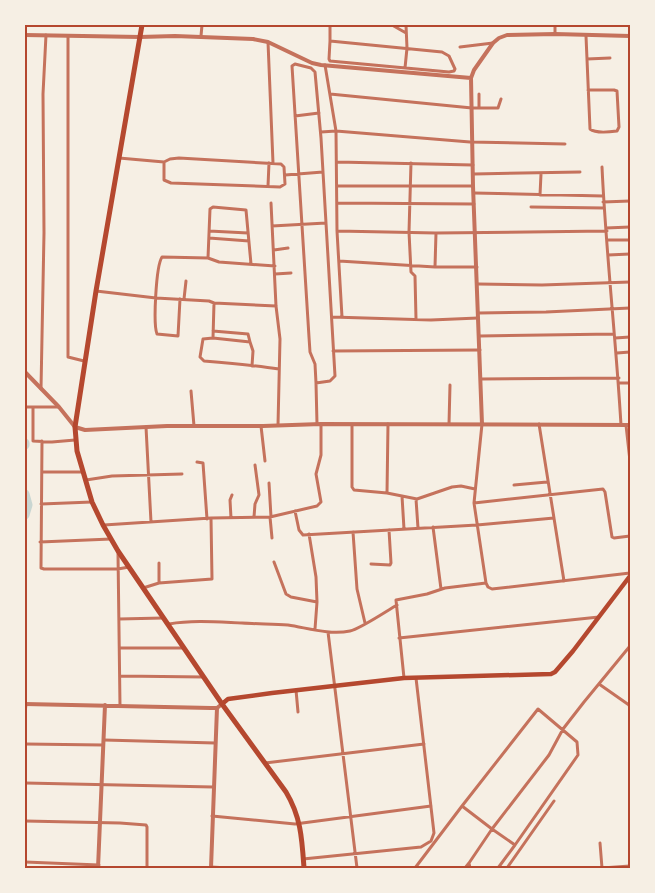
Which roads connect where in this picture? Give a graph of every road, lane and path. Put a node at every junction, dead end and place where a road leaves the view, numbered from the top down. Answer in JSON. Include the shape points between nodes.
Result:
{"nodes":[{"id":1,"x":142,"y":25,"type":"edge"},
{"id":2,"x":202,"y":25,"type":"edge"},
{"id":3,"x":330,"y":25,"type":"edge"},
{"id":4,"x":392,"y":25,"type":"edge"},
{"id":5,"x":555,"y":25,"type":"edge"},
{"id":6,"x":406,"y":29,"type":"edge"},
{"id":7,"x":554,"y":34,"type":"junction"},
{"id":8,"x":25,"y":35,"type":"edge"},
{"id":9,"x":46,"y":35,"type":"junction"},
{"id":10,"x":68,"y":36,"type":"junction"},
{"id":11,"x":201,"y":36,"type":"junction"},
{"id":12,"x":586,"y":36,"type":"junction"},
{"id":13,"x":630,"y":36,"type":"edge"},
{"id":14,"x":140,"y":37,"type":"junction"},
{"id":15,"x":330,"y":41,"type":"junction"},
{"id":16,"x":268,"y":42,"type":"junction"},
{"id":17,"x":493,"y":43,"type":"junction"},
{"id":18,"x":460,"y":47,"type":"dead end"},
{"id":19,"x":407,"y":48,"type":"junction"},
{"id":20,"x":610,"y":58,"type":"dead end"},
{"id":21,"x":587,"y":59,"type":"junction"},
{"id":22,"x":325,"y":65,"type":"junction"},
{"id":23,"x":405,"y":68,"type":"junction"},
{"id":24,"x":471,"y":77,"type":"junction"},
{"id":25,"x":588,"y":90,"type":"junction"},
{"id":26,"x":330,"y":94,"type":"junction"},
{"id":27,"x":479,"y":94,"type":"dead end"},
{"id":28,"x":501,"y":99,"type":"dead end"},
{"id":29,"x":472,"y":108,"type":"junction"},
{"id":30,"x":479,"y":108,"type":"junction"},
{"id":31,"x":319,"y":113,"type":"junction"},
{"id":32,"x":295,"y":116,"type":"junction"},
{"id":33,"x":336,"y":131,"type":"junction"},
{"id":34,"x":321,"y":132,"type":"junction"},
{"id":35,"x":472,"y":142,"type":"junction"},
{"id":36,"x":565,"y":144,"type":"dead end"},
{"id":37,"x":119,"y":158,"type":"junction"},
{"id":38,"x":164,"y":162,"type":"junction"},
{"id":39,"x":337,"y":162,"type":"junction"},
{"id":40,"x":411,"y":162,"type":"junction"},
{"id":41,"x":271,"y":163,"type":"junction"},
{"id":42,"x":473,"y":164,"type":"junction"},
{"id":43,"x":602,"y":167,"type":"dead end"},
{"id":44,"x":323,"y":172,"type":"junction"},
{"id":45,"x":580,"y":172,"type":"dead end"},
{"id":46,"x":299,"y":174,"type":"junction"},
{"id":47,"x":474,"y":174,"type":"junction"},
{"id":48,"x":541,"y":174,"type":"junction"},
{"id":49,"x":285,"y":175,"type":"junction"},
{"id":50,"x":268,"y":186,"type":"junction"},
{"id":51,"x":337,"y":186,"type":"junction"},
{"id":52,"x":473,"y":186,"type":"junction"},
{"id":53,"x":411,"y":187,"type":"junction"},
{"id":54,"x":474,"y":194,"type":"junction"},
{"id":55,"x":540,"y":195,"type":"junction"},
{"id":56,"x":603,"y":196,"type":"junction"},
{"id":57,"x":630,"y":201,"type":"edge"},
{"id":58,"x":603,"y":202,"type":"junction"},
{"id":59,"x":271,"y":203,"type":"dead end"},
{"id":60,"x":337,"y":203,"type":"junction"},
{"id":61,"x":474,"y":204,"type":"junction"},
{"id":62,"x":410,"y":205,"type":"junction"},
{"id":63,"x":531,"y":207,"type":"dead end"},
{"id":64,"x":604,"y":208,"type":"junction"},
{"id":65,"x":326,"y":223,"type":"junction"},
{"id":66,"x":302,"y":224,"type":"junction"},
{"id":67,"x":272,"y":226,"type":"junction"},
{"id":68,"x":630,"y":227,"type":"edge"},
{"id":69,"x":606,"y":229,"type":"junction"},
{"id":70,"x":210,"y":231,"type":"junction"},
{"id":71,"x":337,"y":231,"type":"junction"},
{"id":72,"x":475,"y":231,"type":"junction"},
{"id":73,"x":409,"y":232,"type":"junction"},
{"id":74,"x":248,"y":233,"type":"junction"},
{"id":75,"x":436,"y":233,"type":"junction"},
{"id":76,"x":209,"y":238,"type":"junction"},
{"id":77,"x":607,"y":240,"type":"junction"},
{"id":78,"x":630,"y":240,"type":"edge"},
{"id":79,"x":249,"y":241,"type":"junction"},
{"id":80,"x":288,"y":248,"type":"dead end"},
{"id":81,"x":274,"y":250,"type":"junction"},
{"id":82,"x":630,"y":254,"type":"edge"},
{"id":83,"x":608,"y":255,"type":"junction"},
{"id":84,"x":208,"y":258,"type":"junction"},
{"id":85,"x":339,"y":261,"type":"junction"},
{"id":86,"x":251,"y":264,"type":"junction"},
{"id":87,"x":274,"y":266,"type":"junction"},
{"id":88,"x":411,"y":266,"type":"junction"},
{"id":89,"x":477,"y":267,"type":"junction"},
{"id":90,"x":435,"y":268,"type":"junction"},
{"id":91,"x":291,"y":273,"type":"dead end"},
{"id":92,"x":275,"y":274,"type":"junction"},
{"id":93,"x":186,"y":281,"type":"dead end"},
{"id":94,"x":630,"y":282,"type":"edge"},
{"id":95,"x":478,"y":284,"type":"junction"},
{"id":96,"x":609,"y":284,"type":"junction"},
{"id":97,"x":96,"y":291,"type":"junction"},
{"id":98,"x":156,"y":298,"type":"junction"},
{"id":99,"x":182,"y":299,"type":"junction"},
{"id":100,"x":214,"y":303,"type":"junction"},
{"id":101,"x":276,"y":306,"type":"junction"},
{"id":102,"x":630,"y":308,"type":"edge"},
{"id":103,"x":612,"y":309,"type":"junction"},
{"id":104,"x":479,"y":313,"type":"junction"},
{"id":105,"x":332,"y":317,"type":"junction"},
{"id":106,"x":342,"y":317,"type":"junction"},
{"id":107,"x":416,"y":318,"type":"junction"},
{"id":108,"x":479,"y":318,"type":"junction"},
{"id":109,"x":213,"y":331,"type":"junction"},
{"id":110,"x":480,"y":336,"type":"junction"},
{"id":111,"x":614,"y":336,"type":"junction"},
{"id":112,"x":213,"y":338,"type":"junction"},
{"id":113,"x":630,"y":338,"type":"edge"},
{"id":114,"x":250,"y":342,"type":"junction"},
{"id":115,"x":480,"y":350,"type":"junction"},
{"id":116,"x":333,"y":351,"type":"junction"},
{"id":117,"x":630,"y":352,"type":"edge"},
{"id":118,"x":616,"y":353,"type":"junction"},
{"id":119,"x":84,"y":361,"type":"junction"},
{"id":120,"x":252,"y":366,"type":"junction"},
{"id":121,"x":279,"y":369,"type":"junction"},
{"id":122,"x":25,"y":372,"type":"edge"},
{"id":123,"x":619,"y":378,"type":"junction"},
{"id":124,"x":481,"y":379,"type":"junction"},
{"id":125,"x":316,"y":382,"type":"junction"},
{"id":126,"x":619,"y":383,"type":"junction"},
{"id":127,"x":630,"y":383,"type":"edge"},
{"id":128,"x":450,"y":385,"type":"dead end"},
{"id":129,"x":41,"y":388,"type":"junction"},
{"id":130,"x":191,"y":391,"type":"dead end"},
{"id":131,"x":25,"y":407,"type":"edge"},
{"id":132,"x":59,"y":407,"type":"junction"},
{"id":133,"x":33,"y":408,"type":"junction"},
{"id":134,"x":319,"y":424,"type":"junction"},
{"id":135,"x":388,"y":424,"type":"junction"},
{"id":136,"x":449,"y":424,"type":"junction"},
{"id":137,"x":482,"y":424,"type":"junction"},
{"id":138,"x":539,"y":424,"type":"junction"},
{"id":139,"x":278,"y":425,"type":"junction"},
{"id":140,"x":352,"y":425,"type":"junction"},
{"id":141,"x":626,"y":425,"type":"edge"},
{"id":142,"x":194,"y":426,"type":"junction"},
{"id":143,"x":261,"y":426,"type":"junction"},
{"id":144,"x":75,"y":427,"type":"junction"},
{"id":145,"x":146,"y":427,"type":"junction"},
{"id":146,"x":75,"y":440,"type":"junction"},
{"id":147,"x":42,"y":442,"type":"junction"},
{"id":148,"x":264,"y":461,"type":"dead end"},
{"id":149,"x":630,"y":461,"type":"edge"},
{"id":150,"x":197,"y":462,"type":"dead end"},
{"id":151,"x":255,"y":465,"type":"dead end"},
{"id":152,"x":42,"y":472,"type":"junction"},
{"id":153,"x":83,"y":472,"type":"junction"},
{"id":154,"x":182,"y":474,"type":"dead end"},
{"id":155,"x":149,"y":475,"type":"junction"},
{"id":156,"x":85,"y":480,"type":"junction"},
{"id":157,"x":547,"y":482,"type":"junction"},
{"id":158,"x":269,"y":483,"type":"dead end"},
{"id":159,"x":514,"y":485,"type":"dead end"},
{"id":160,"x":475,"y":489,"type":"junction"},
{"id":161,"x":387,"y":493,"type":"junction"},
{"id":162,"x":232,"y":495,"type":"dead end"},
{"id":163,"x":402,"y":496,"type":"junction"},
{"id":164,"x":549,"y":496,"type":"junction"},
{"id":165,"x":416,"y":499,"type":"junction"},
{"id":166,"x":92,"y":502,"type":"junction"},
{"id":167,"x":474,"y":503,"type":"junction"},
{"id":168,"x":41,"y":504,"type":"junction"},
{"id":169,"x":295,"y":511,"type":"junction"},
{"id":170,"x":254,"y":517,"type":"junction"},
{"id":171,"x":271,"y":517,"type":"junction"},
{"id":172,"x":209,"y":518,"type":"junction"},
{"id":173,"x":232,"y":518,"type":"junction"},
{"id":174,"x":554,"y":518,"type":"junction"},
{"id":175,"x":151,"y":522,"type":"junction"},
{"id":176,"x":103,"y":525,"type":"junction"},
{"id":177,"x":477,"y":525,"type":"junction"},
{"id":178,"x":433,"y":527,"type":"junction"},
{"id":179,"x":418,"y":528,"type":"junction"},
{"id":180,"x":404,"y":529,"type":"junction"},
{"id":181,"x":389,"y":530,"type":"junction"},
{"id":182,"x":353,"y":532,"type":"junction"},
{"id":183,"x":309,"y":534,"type":"junction"},
{"id":184,"x":630,"y":536,"type":"edge"},
{"id":185,"x":272,"y":538,"type":"dead end"},
{"id":186,"x":112,"y":539,"type":"junction"},
{"id":187,"x":40,"y":542,"type":"junction"},
{"id":188,"x":118,"y":550,"type":"junction"},
{"id":189,"x":274,"y":562,"type":"dead end"},
{"id":190,"x":159,"y":563,"type":"dead end"},
{"id":191,"x":371,"y":564,"type":"dead end"},
{"id":192,"x":128,"y":567,"type":"junction"},
{"id":193,"x":118,"y":569,"type":"junction"},
{"id":194,"x":630,"y":575,"type":"edge"},
{"id":195,"x":564,"y":581,"type":"junction"},
{"id":196,"x":159,"y":583,"type":"junction"},
{"id":197,"x":486,"y":583,"type":"junction"},
{"id":198,"x":143,"y":588,"type":"junction"},
{"id":199,"x":441,"y":589,"type":"junction"},
{"id":200,"x":317,"y":602,"type":"junction"},
{"id":201,"x":396,"y":605,"type":"junction"},
{"id":202,"x":599,"y":617,"type":"junction"},
{"id":203,"x":163,"y":618,"type":"junction"},
{"id":204,"x":119,"y":620,"type":"junction"},
{"id":205,"x":365,"y":623,"type":"junction"},
{"id":206,"x":169,"y":624,"type":"junction"},
{"id":207,"x":314,"y":629,"type":"junction"},
{"id":208,"x":328,"y":632,"type":"junction"},
{"id":209,"x":399,"y":638,"type":"junction"},
{"id":210,"x":630,"y":646,"type":"edge"},
{"id":211,"x":120,"y":648,"type":"junction"},
{"id":212,"x":185,"y":648,"type":"junction"},
{"id":213,"x":120,"y":676,"type":"junction"},
{"id":214,"x":204,"y":677,"type":"junction"},
{"id":215,"x":404,"y":678,"type":"junction"},
{"id":216,"x":416,"y":678,"type":"junction"},
{"id":217,"x":599,"y":684,"type":"junction"},
{"id":218,"x":335,"y":685,"type":"junction"},
{"id":219,"x":296,"y":690,"type":"junction"},
{"id":220,"x":25,"y":704,"type":"edge"},
{"id":221,"x":105,"y":705,"type":"junction"},
{"id":222,"x":120,"y":706,"type":"junction"},
{"id":223,"x":219,"y":706,"type":"junction"},
{"id":224,"x":629,"y":706,"type":"edge"},
{"id":225,"x":298,"y":712,"type":"dead end"},
{"id":226,"x":25,"y":713,"type":"edge"},
{"id":227,"x":563,"y":729,"type":"junction"},
{"id":228,"x":104,"y":742,"type":"junction"},
{"id":229,"x":215,"y":743,"type":"junction"},
{"id":230,"x":25,"y":744,"type":"edge"},
{"id":231,"x":424,"y":744,"type":"junction"},
{"id":232,"x":342,"y":754,"type":"junction"},
{"id":233,"x":265,"y":763,"type":"junction"},
{"id":234,"x":25,"y":783,"type":"edge"},
{"id":235,"x":102,"y":784,"type":"junction"},
{"id":236,"x":213,"y":787,"type":"junction"},
{"id":237,"x":554,"y":801,"type":"dead end"},
{"id":238,"x":431,"y":806,"type":"junction"},
{"id":239,"x":462,"y":806,"type":"junction"},
{"id":240,"x":212,"y":816,"type":"junction"},
{"id":241,"x":350,"y":816,"type":"junction"},
{"id":242,"x":25,"y":822,"type":"edge"},
{"id":243,"x":101,"y":823,"type":"junction"},
{"id":244,"x":300,"y":823,"type":"junction"},
{"id":245,"x":492,"y":829,"type":"junction"},
{"id":246,"x":600,"y":843,"type":"dead end"},
{"id":247,"x":515,"y":845,"type":"junction"},
{"id":248,"x":356,"y":854,"type":"junction"},
{"id":249,"x":303,"y":859,"type":"junction"},
{"id":250,"x":25,"y":862,"type":"edge"},
{"id":251,"x":469,"y":866,"type":"edge"},
{"id":252,"x":630,"y":866,"type":"edge"},
{"id":253,"x":98,"y":867,"type":"edge"},
{"id":254,"x":147,"y":868,"type":"edge"},
{"id":255,"x":211,"y":868,"type":"edge"},
{"id":256,"x":228,"y":868,"type":"edge"},
{"id":257,"x":304,"y":868,"type":"edge"},
{"id":258,"x":357,"y":868,"type":"edge"},
{"id":259,"x":415,"y":868,"type":"edge"},
{"id":260,"x":465,"y":868,"type":"edge"},
{"id":261,"x":498,"y":868,"type":"edge"},
{"id":262,"x":507,"y":868,"type":"edge"},
{"id":263,"x":602,"y":868,"type":"edge"}],
"edges":[{"from":1,"to":14,"type":"highway"},
{"from":2,"to":11,"type":"street"},
{"from":3,"to":15,"type":"street"},
{"from":4,"to":6,"type":"street"},
{"from":5,"to":7,"type":"street"},
{"from":6,"to":19,"type":"street"},
{"from":7,"to":12,"type":"street"},
{"from":7,"to":17,"type":"street","via":[[507,35]]},
{"from":8,"to":9,"type":"street"},
{"from":9,"to":10,"type":"street"},
{"from":9,"to":129,"type":"street"},
{"from":10,"to":14,"type":"street"},
{"from":10,"to":119,"type":"street","via":[[68,357]]},
{"from":11,"to":14,"type":"street"},
{"from":11,"to":16,"type":"street"},
{"from":12,"to":13,"type":"street"},
{"from":12,"to":21,"type":"street"},
{"from":14,"to":37,"type":"highway"},
{"from":15,"to":19,"type":"street"},
{"from":15,"to":23,"type":"street","via":[[330,61]]},
{"from":16,"to":22,"type":"street","via":[[312,63]]},
{"from":16,"to":41,"type":"street"},
{"from":17,"to":18,"type":"street"},
{"from":17,"to":24,"type":"street"},
{"from":19,"to":23,"type":"street"},
{"from":19,"to":23,"type":"street","via":[[444,52],[455,68],[449,72]]},
{"from":20,"to":21,"type":"street"},
{"from":21,"to":25,"type":"street"},
{"from":22,"to":24,"type":"street"},
{"from":22,"to":26,"type":"street"},
{"from":24,"to":29,"type":"street"},
{"from":25,"to":25,"type":"street","via":[[591,130],[617,131],[617,91]]},
{"from":26,"to":29,"type":"street"},
{"from":26,"to":33,"type":"street"},
{"from":27,"to":30,"type":"street"},
{"from":28,"to":30,"type":"street","via":[[498,108]]},
{"from":29,"to":30,"type":"street"},
{"from":29,"to":35,"type":"street"},
{"from":31,"to":32,"type":"street"},
{"from":31,"to":32,"type":"street","via":[[314,72],[311,68],[295,64],[292,66]]},
{"from":31,"to":34,"type":"street"},
{"from":32,"to":46,"type":"street"},
{"from":33,"to":34,"type":"street"},
{"from":33,"to":35,"type":"street"},
{"from":33,"to":39,"type":"street"},
{"from":34,"to":44,"type":"street"},
{"from":35,"to":36,"type":"street"},
{"from":35,"to":42,"type":"street"},
{"from":37,"to":38,"type":"street"},
{"from":37,"to":97,"type":"highway"},
{"from":38,"to":41,"type":"street","via":[[179,158]]},
{"from":38,"to":50,"type":"street","via":[[164,180],[171,183]]},
{"from":39,"to":40,"type":"street"},
{"from":39,"to":51,"type":"street"},
{"from":40,"to":42,"type":"street"},
{"from":40,"to":53,"type":"street"},
{"from":41,"to":49,"type":"street","via":[[283,165]]},
{"from":41,"to":50,"type":"street"},
{"from":42,"to":47,"type":"street"},
{"from":43,"to":56,"type":"street"},
{"from":44,"to":46,"type":"street"},
{"from":44,"to":65,"type":"street"},
{"from":45,"to":48,"type":"street"},
{"from":46,"to":49,"type":"street"},
{"from":46,"to":66,"type":"street"},
{"from":47,"to":48,"type":"street"},
{"from":47,"to":52,"type":"street"},
{"from":48,"to":55,"type":"street"},
{"from":49,"to":50,"type":"street","via":[[283,186]]},
{"from":51,"to":53,"type":"street"},
{"from":51,"to":60,"type":"street"},
{"from":52,"to":53,"type":"street"},
{"from":52,"to":54,"type":"street"},
{"from":53,"to":62,"type":"street"},
{"from":54,"to":55,"type":"street"},
{"from":54,"to":61,"type":"street"},
{"from":55,"to":56,"type":"street"},
{"from":56,"to":58,"type":"street"},
{"from":57,"to":58,"type":"street"},
{"from":58,"to":64,"type":"street"},
{"from":59,"to":67,"type":"street"},
{"from":60,"to":62,"type":"street"},
{"from":60,"to":71,"type":"street"},
{"from":61,"to":62,"type":"street"},
{"from":61,"to":72,"type":"street"},
{"from":62,"to":73,"type":"street"},
{"from":63,"to":64,"type":"street"},
{"from":64,"to":69,"type":"street"},
{"from":65,"to":66,"type":"street"},
{"from":65,"to":105,"type":"street"},
{"from":66,"to":67,"type":"street"},
{"from":66,"to":125,"type":"street","via":[[310,352],[315,362]]},
{"from":67,"to":81,"type":"street"},
{"from":68,"to":69,"type":"street"},
{"from":69,"to":72,"type":"street"},
{"from":69,"to":77,"type":"street"},
{"from":70,"to":74,"type":"street"},
{"from":70,"to":74,"type":"street","via":[[213,207],[246,210]]},
{"from":70,"to":76,"type":"street"},
{"from":71,"to":73,"type":"street"},
{"from":71,"to":85,"type":"street"},
{"from":72,"to":75,"type":"street"},
{"from":72,"to":89,"type":"street"},
{"from":73,"to":75,"type":"street"},
{"from":73,"to":88,"type":"street"},
{"from":74,"to":79,"type":"street"},
{"from":75,"to":90,"type":"street"},
{"from":76,"to":79,"type":"street"},
{"from":76,"to":84,"type":"street"},
{"from":77,"to":78,"type":"street"},
{"from":77,"to":83,"type":"street"},
{"from":79,"to":86,"type":"street"},
{"from":80,"to":81,"type":"street"},
{"from":81,"to":87,"type":"street"},
{"from":82,"to":83,"type":"street"},
{"from":83,"to":96,"type":"street"},
{"from":84,"to":86,"type":"street"},
{"from":84,"to":98,"type":"street","via":[[161,258]]},
{"from":85,"to":88,"type":"street"},
{"from":85,"to":106,"type":"street"},
{"from":86,"to":87,"type":"street"},
{"from":87,"to":92,"type":"street"},
{"from":88,"to":90,"type":"street"},
{"from":88,"to":107,"type":"street"},
{"from":89,"to":90,"type":"street"},
{"from":89,"to":95,"type":"street"},
{"from":91,"to":92,"type":"street"},
{"from":92,"to":101,"type":"street"},
{"from":93,"to":99,"type":"street"},
{"from":94,"to":96,"type":"street"},
{"from":95,"to":96,"type":"street"},
{"from":95,"to":104,"type":"street"},
{"from":96,"to":103,"type":"street"},
{"from":97,"to":98,"type":"street"},
{"from":97,"to":119,"type":"highway"},
{"from":98,"to":99,"type":"street"},
{"from":98,"to":99,"type":"street","via":[[156,333],[164,336],[178,334]]},
{"from":99,"to":100,"type":"street"},
{"from":100,"to":101,"type":"street"},
{"from":100,"to":109,"type":"street"},
{"from":101,"to":121,"type":"street"},
{"from":102,"to":103,"type":"street"},
{"from":103,"to":104,"type":"street"},
{"from":103,"to":111,"type":"street"},
{"from":104,"to":108,"type":"street"},
{"from":105,"to":106,"type":"street"},
{"from":105,"to":116,"type":"street"},
{"from":106,"to":107,"type":"street"},
{"from":107,"to":108,"type":"street"},
{"from":108,"to":110,"type":"street"},
{"from":109,"to":112,"type":"street"},
{"from":109,"to":114,"type":"street","via":[[248,334]]},
{"from":110,"to":111,"type":"street"},
{"from":110,"to":115,"type":"street"},
{"from":111,"to":113,"type":"street"},
{"from":111,"to":118,"type":"street"},
{"from":112,"to":114,"type":"street"},
{"from":112,"to":120,"type":"street","via":[[203,339],[202,359]]},
{"from":114,"to":120,"type":"street","via":[[254,351]]},
{"from":115,"to":116,"type":"street"},
{"from":115,"to":124,"type":"street"},
{"from":116,"to":125,"type":"street","via":[[334,378]]},
{"from":117,"to":118,"type":"street"},
{"from":118,"to":123,"type":"street"},
{"from":119,"to":144,"type":"highway"},
{"from":120,"to":121,"type":"street"},
{"from":121,"to":139,"type":"street"},
{"from":122,"to":129,"type":"street"},
{"from":123,"to":124,"type":"street"},
{"from":123,"to":126,"type":"street"},
{"from":124,"to":137,"type":"street"},
{"from":125,"to":134,"type":"street"},
{"from":126,"to":127,"type":"street"},
{"from":126,"to":141,"type":"street"},
{"from":128,"to":136,"type":"street"},
{"from":129,"to":132,"type":"street"},
{"from":130,"to":142,"type":"street"},
{"from":131,"to":133,"type":"street"},
{"from":132,"to":133,"type":"street"},
{"from":132,"to":144,"type":"street"},
{"from":133,"to":147,"type":"street","via":[[32,440]]},
{"from":134,"to":139,"type":"street"},
{"from":134,"to":140,"type":"street"},
{"from":134,"to":169,"type":"street","via":[[321,455],[316,477],[322,502]]},
{"from":135,"to":136,"type":"street"},
{"from":135,"to":140,"type":"street"},
{"from":135,"to":161,"type":"street"},
{"from":136,"to":137,"type":"street"},
{"from":137,"to":138,"type":"street"},
{"from":137,"to":160,"type":"street"},
{"from":138,"to":141,"type":"street"},
{"from":138,"to":157,"type":"street"},
{"from":139,"to":143,"type":"street"},
{"from":140,"to":161,"type":"street","via":[[352,488]]},
{"from":141,"to":149,"type":"street"},
{"from":142,"to":143,"type":"street"},
{"from":142,"to":145,"type":"street"},
{"from":143,"to":148,"type":"street"},
{"from":144,"to":145,"type":"street","via":[[90,430]]},
{"from":144,"to":146,"type":"highway"},
{"from":145,"to":155,"type":"street"},
{"from":146,"to":147,"type":"street"},
{"from":146,"to":153,"type":"highway"},
{"from":147,"to":152,"type":"street"},
{"from":150,"to":172,"type":"street","via":[[204,463]]},
{"from":151,"to":170,"type":"street","via":[[259,495]]},
{"from":152,"to":153,"type":"street"},
{"from":152,"to":168,"type":"street"},
{"from":153,"to":156,"type":"highway"},
{"from":154,"to":155,"type":"street"},
{"from":155,"to":156,"type":"street"},
{"from":155,"to":175,"type":"street"},
{"from":156,"to":166,"type":"highway"},
{"from":157,"to":159,"type":"street"},
{"from":157,"to":164,"type":"street"},
{"from":158,"to":171,"type":"street"},
{"from":160,"to":165,"type":"street","via":[[452,487]]},
{"from":160,"to":167,"type":"street"},
{"from":161,"to":163,"type":"street"},
{"from":162,"to":173,"type":"street"},
{"from":163,"to":165,"type":"street"},
{"from":163,"to":180,"type":"street"},
{"from":164,"to":167,"type":"street"},
{"from":164,"to":174,"type":"street"},
{"from":164,"to":184,"type":"street","via":[[604,490],[612,537]]},
{"from":165,"to":179,"type":"street"},
{"from":166,"to":168,"type":"street"},
{"from":166,"to":176,"type":"highway"},
{"from":167,"to":177,"type":"street"},
{"from":168,"to":187,"type":"street"},
{"from":169,"to":171,"type":"street"},
{"from":169,"to":183,"type":"street","via":[[300,533]]},
{"from":170,"to":171,"type":"street"},
{"from":170,"to":173,"type":"street"},
{"from":171,"to":185,"type":"street"},
{"from":172,"to":173,"type":"street"},
{"from":172,"to":175,"type":"street"},
{"from":172,"to":196,"type":"street","via":[[212,579]]},
{"from":174,"to":177,"type":"street"},
{"from":174,"to":195,"type":"street"},
{"from":175,"to":176,"type":"street"},
{"from":176,"to":186,"type":"highway"},
{"from":177,"to":178,"type":"street"},
{"from":177,"to":197,"type":"street"},
{"from":178,"to":179,"type":"street"},
{"from":178,"to":199,"type":"street"},
{"from":179,"to":180,"type":"street"},
{"from":180,"to":181,"type":"street"},
{"from":181,"to":182,"type":"street"},
{"from":181,"to":191,"type":"street","via":[[390,565]]},
{"from":182,"to":183,"type":"street"},
{"from":182,"to":205,"type":"street","via":[[357,588]]},
{"from":183,"to":200,"type":"street"},
{"from":186,"to":187,"type":"street"},
{"from":186,"to":188,"type":"highway"},
{"from":187,"to":193,"type":"street","via":[[42,569]]},
{"from":188,"to":192,"type":"highway"},
{"from":188,"to":193,"type":"street"},
{"from":189,"to":200,"type":"street","via":[[286,594]]},
{"from":190,"to":196,"type":"street"},
{"from":192,"to":193,"type":"street"},
{"from":192,"to":198,"type":"highway"},
{"from":193,"to":204,"type":"street"},
{"from":194,"to":195,"type":"street"},
{"from":194,"to":202,"type":"main road"},
{"from":195,"to":197,"type":"street","via":[[492,588]]},
{"from":196,"to":198,"type":"street"},
{"from":197,"to":199,"type":"street"},
{"from":198,"to":203,"type":"highway"},
{"from":199,"to":201,"type":"street","via":[[398,599]]},
{"from":200,"to":207,"type":"street"},
{"from":201,"to":205,"type":"street"},
{"from":201,"to":209,"type":"street"},
{"from":202,"to":209,"type":"street"},
{"from":202,"to":216,"type":"main road","via":[[551,674]]},
{"from":203,"to":204,"type":"street"},
{"from":203,"to":206,"type":"highway"},
{"from":204,"to":211,"type":"street"},
{"from":205,"to":208,"type":"street","via":[[349,632]]},
{"from":206,"to":207,"type":"street","via":[[207,622]]},
{"from":206,"to":212,"type":"highway"},
{"from":207,"to":208,"type":"street"},
{"from":208,"to":218,"type":"street"},
{"from":209,"to":215,"type":"street"},
{"from":210,"to":217,"type":"street"},
{"from":211,"to":212,"type":"street"},
{"from":211,"to":213,"type":"street"},
{"from":212,"to":214,"type":"highway"},
{"from":213,"to":214,"type":"street"},
{"from":213,"to":222,"type":"street"},
{"from":214,"to":223,"type":"highway"},
{"from":215,"to":216,"type":"main road"},
{"from":215,"to":218,"type":"main road"},
{"from":216,"to":231,"type":"street"},
{"from":217,"to":224,"type":"street"},
{"from":217,"to":227,"type":"street"},
{"from":218,"to":219,"type":"main road"},
{"from":218,"to":232,"type":"street"},
{"from":219,"to":223,"type":"main road","via":[[228,699]]},
{"from":219,"to":225,"type":"street"},
{"from":220,"to":221,"type":"street"},
{"from":220,"to":226,"type":"street"},
{"from":221,"to":222,"type":"street"},
{"from":221,"to":228,"type":"street"},
{"from":222,"to":223,"type":"street"},
{"from":223,"to":229,"type":"street"},
{"from":223,"to":233,"type":"highway"},
{"from":227,"to":239,"type":"street","via":[[537,710]]},
{"from":227,"to":245,"type":"street","via":[[549,755]]},
{"from":227,"to":247,"type":"street","via":[[577,742],[578,755]]},
{"from":228,"to":229,"type":"street"},
{"from":228,"to":230,"type":"street"},
{"from":228,"to":235,"type":"street"},
{"from":229,"to":236,"type":"street"},
{"from":231,"to":232,"type":"street"},
{"from":231,"to":238,"type":"street"},
{"from":232,"to":233,"type":"street"},
{"from":232,"to":241,"type":"street"},
{"from":233,"to":244,"type":"highway","via":[[286,792]]},
{"from":234,"to":235,"type":"street"},
{"from":235,"to":236,"type":"street"},
{"from":235,"to":243,"type":"street"},
{"from":236,"to":240,"type":"street"},
{"from":237,"to":262,"type":"street"},
{"from":238,"to":241,"type":"street"},
{"from":238,"to":248,"type":"street","via":[[434,833],[427,845]]},
{"from":239,"to":245,"type":"street"},
{"from":239,"to":259,"type":"street"},
{"from":240,"to":244,"type":"street"},
{"from":240,"to":255,"type":"street"},
{"from":241,"to":244,"type":"street"},
{"from":241,"to":248,"type":"street"},
{"from":242,"to":243,"type":"street"},
{"from":243,"to":253,"type":"street"},
{"from":243,"to":254,"type":"street","via":[[147,826]]},
{"from":244,"to":249,"type":"highway"},
{"from":245,"to":247,"type":"street"},
{"from":245,"to":251,"type":"street"},
{"from":246,"to":263,"type":"street"},
{"from":247,"to":261,"type":"street"},
{"from":248,"to":249,"type":"street"},
{"from":248,"to":258,"type":"street"},
{"from":249,"to":257,"type":"highway"},
{"from":250,"to":253,"type":"street"},
{"from":251,"to":260,"type":"street"},
{"from":252,"to":263,"type":"street"},
{"from":255,"to":256,"type":"street"}]}
